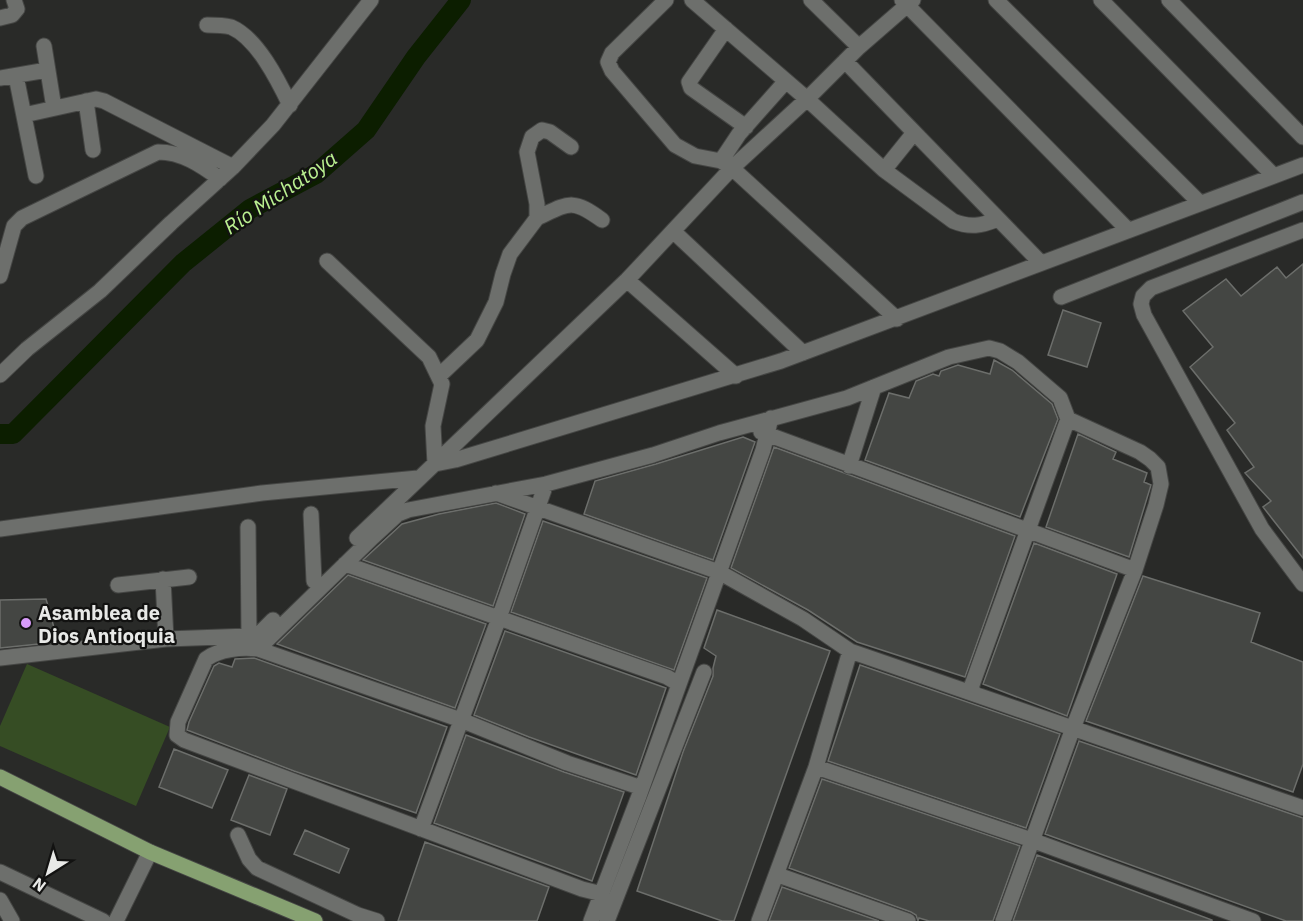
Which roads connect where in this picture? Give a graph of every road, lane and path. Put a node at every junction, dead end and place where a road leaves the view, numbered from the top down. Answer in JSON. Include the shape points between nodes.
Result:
{"nodes":[{"id":1,"x":14,"y":0,"type":"edge"},
{"id":2,"x":370,"y":0,"type":"edge"},
{"id":3,"x":666,"y":0,"type":"edge"},
{"id":4,"x":692,"y":0,"type":"edge"},
{"id":5,"x":811,"y":0,"type":"edge"},
{"id":6,"x":996,"y":0,"type":"edge"},
{"id":7,"x":1101,"y":0,"type":"edge"},
{"id":8,"x":1168,"y":0,"type":"edge"},
{"id":9,"x":908,"y":2,"type":"edge"},
{"id":10,"x":0,"y":18,"type":"edge"},
{"id":11,"x":207,"y":25,"type":"dead end"},
{"id":12,"x":726,"y":29,"type":"junction"},
{"id":13,"x":44,"y":46,"type":"dead end"},
{"id":14,"x":859,"y":47,"type":"junction"},
{"id":15,"x":844,"y":61,"type":"junction"},
{"id":16,"x":47,"y":70,"type":"junction"},
{"id":17,"x":16,"y":76,"type":"junction"},
{"id":18,"x":0,"y":78,"type":"edge"},
{"id":19,"x":786,"y":81,"type":"junction"},
{"id":20,"x":807,"y":99,"type":"junction"},
{"id":21,"x":86,"y":101,"type":"junction"},
{"id":22,"x":290,"y":105,"type":"junction"},
{"id":23,"x":54,"y":108,"type":"junction"},
{"id":24,"x":24,"y":115,"type":"junction"},
{"id":25,"x":746,"y":127,"type":"junction"},
{"id":26,"x":913,"y":134,"type":"junction"},
{"id":27,"x":1303,"y":137,"type":"edge"},
{"id":28,"x":571,"y":147,"type":"dead end"},
{"id":29,"x":93,"y":150,"type":"dead end"},
{"id":30,"x":726,"y":164,"type":"junction"},
{"id":31,"x":1303,"y":165,"type":"edge"},
{"id":32,"x":233,"y":167,"type":"junction"},
{"id":33,"x":884,"y":170,"type":"junction"},
{"id":34,"x":1273,"y":175,"type":"junction"},
{"id":35,"x":36,"y":176,"type":"dead end"},
{"id":36,"x":220,"y":179,"type":"junction"},
{"id":37,"x":1303,"y":202,"type":"edge"},
{"id":38,"x":1200,"y":203,"type":"junction"},
{"id":39,"x":537,"y":218,"type":"junction"},
{"id":40,"x":998,"y":219,"type":"junction"},
{"id":41,"x":602,"y":220,"type":"dead end"},
{"id":42,"x":1128,"y":230,"type":"junction"},
{"id":43,"x":1303,"y":230,"type":"edge"},
{"id":44,"x":673,"y":231,"type":"junction"},
{"id":45,"x":327,"y":261,"type":"dead end"},
{"id":46,"x":1041,"y":262,"type":"junction"},
{"id":47,"x":0,"y":276,"type":"edge"},
{"id":48,"x":627,"y":280,"type":"junction"},
{"id":49,"x":1061,"y":297,"type":"dead end"},
{"id":50,"x":897,"y":319,"type":"junction"},
{"id":51,"x":803,"y":353,"type":"junction"},
{"id":52,"x":0,"y":375,"type":"edge"},
{"id":53,"x":440,"y":375,"type":"junction"},
{"id":54,"x":736,"y":376,"type":"junction"},
{"id":55,"x":874,"y":387,"type":"junction"},
{"id":56,"x":771,"y":418,"type":"junction"},
{"id":57,"x":1068,"y":419,"type":"junction"},
{"id":58,"x":747,"y":425,"type":"junction"},
{"id":59,"x":768,"y":436,"type":"junction"},
{"id":60,"x":435,"y":464,"type":"junction"},
{"id":61,"x":849,"y":466,"type":"junction"},
{"id":62,"x":418,"y":478,"type":"junction"},
{"id":63,"x":546,"y":484,"type":"junction"},
{"id":64,"x":496,"y":493,"type":"junction"},
{"id":65,"x":537,"y":508,"type":"junction"},
{"id":66,"x":311,"y":514,"type":"dead end"},
{"id":67,"x":248,"y":527,"type":"dead end"},
{"id":68,"x":0,"y":529,"type":"edge"},
{"id":69,"x":1028,"y":532,"type":"junction"},
{"id":70,"x":345,"y":564,"type":"junction"},
{"id":71,"x":1135,"y":570,"type":"junction"},
{"id":72,"x":719,"y":572,"type":"junction"},
{"id":73,"x":189,"y":577,"type":"dead end"},
{"id":74,"x":163,"y":579,"type":"junction"},
{"id":75,"x":314,"y":582,"type":"junction"},
{"id":76,"x":1303,"y":584,"type":"edge"},
{"id":77,"x":118,"y":585,"type":"dead end"},
{"id":78,"x":499,"y":618,"type":"junction"},
{"id":79,"x":166,"y":639,"type":"junction"},
{"id":80,"x":254,"y":642,"type":"junction"},
{"id":81,"x":850,"y":651,"type":"junction"},
{"id":82,"x":0,"y":658,"type":"edge"},
{"id":83,"x":704,"y":672,"type":"dead end"},
{"id":84,"x":679,"y":684,"type":"junction"},
{"id":85,"x":972,"y":693,"type":"junction"},
{"id":86,"x":461,"y":720,"type":"junction"},
{"id":87,"x":1073,"y":728,"type":"junction"},
{"id":88,"x":816,"y":767,"type":"junction"},
{"id":89,"x":0,"y":777,"type":"edge"},
{"id":90,"x":642,"y":788,"type":"junction"},
{"id":91,"x":1301,"y":802,"type":"edge"},
{"id":92,"x":420,"y":829,"type":"junction"},
{"id":93,"x":238,"y":835,"type":"dead end"},
{"id":94,"x":1032,"y":840,"type":"junction"},
{"id":95,"x":150,"y":852,"type":"junction"},
{"id":96,"x":0,"y":872,"type":"edge"},
{"id":97,"x":777,"y":875,"type":"junction"},
{"id":98,"x":602,"y":894,"type":"junction"},
{"id":99,"x":323,"y":899,"type":"junction"},
{"id":100,"x":0,"y":900,"type":"edge"},
{"id":101,"x":12,"y":921,"type":"edge"},
{"id":102,"x":104,"y":921,"type":"edge"},
{"id":103,"x":116,"y":921,"type":"edge"},
{"id":104,"x":316,"y":921,"type":"edge"},
{"id":105,"x":376,"y":921,"type":"edge"},
{"id":106,"x":591,"y":921,"type":"edge"},
{"id":107,"x":607,"y":921,"type":"edge"},
{"id":108,"x":759,"y":921,"type":"edge"},
{"id":109,"x":908,"y":921,"type":"edge"},
{"id":110,"x":1003,"y":921,"type":"edge"},
{"id":111,"x":1253,"y":921,"type":"edge"}],
"edges":[{"from":1,"to":10,"type":"street","via":[[16,9],[12,15]]},
{"from":2,"to":22,"type":"street"},
{"from":3,"to":30,"type":"street","via":[[612,53],[608,62],[675,145],[695,156]]},
{"from":4,"to":12,"type":"street"},
{"from":5,"to":14,"type":"street"},
{"from":6,"to":38,"type":"street"},
{"from":7,"to":34,"type":"street"},
{"from":8,"to":27,"type":"street"},
{"from":9,"to":14,"type":"street"},
{"from":9,"to":42,"type":"street"},
{"from":11,"to":22,"type":"street","via":[[236,30],[259,51]]},
{"from":12,"to":19,"type":"street"},
{"from":12,"to":25,"type":"street","via":[[689,82],[691,88]]},
{"from":13,"to":16,"type":"street"},
{"from":14,"to":15,"type":"street"},
{"from":15,"to":20,"type":"street"},
{"from":15,"to":26,"type":"street"},
{"from":16,"to":17,"type":"street"},
{"from":16,"to":23,"type":"street"},
{"from":17,"to":18,"type":"street"},
{"from":17,"to":24,"type":"street"},
{"from":19,"to":20,"type":"street"},
{"from":19,"to":25,"type":"street"},
{"from":20,"to":30,"type":"street"},
{"from":20,"to":33,"type":"street"},
{"from":21,"to":23,"type":"street"},
{"from":21,"to":29,"type":"street"},
{"from":21,"to":32,"type":"street","via":[[96,99],[114,105]]},
{"from":22,"to":32,"type":"street"},
{"from":23,"to":24,"type":"street"},
{"from":24,"to":35,"type":"street"},
{"from":25,"to":30,"type":"street"},
{"from":26,"to":33,"type":"street"},
{"from":26,"to":40,"type":"street"},
{"from":28,"to":39,"type":"street","via":[[550,132],[542,130],[532,137],[527,152]]},
{"from":30,"to":44,"type":"street"},
{"from":30,"to":50,"type":"street"},
{"from":31,"to":34,"type":"street"},
{"from":32,"to":36,"type":"street"},
{"from":33,"to":40,"type":"street","via":[[953,221],[974,226]]},
{"from":34,"to":38,"type":"street"},
{"from":36,"to":47,"type":"street","via":[[186,157],[158,152],[22,218],[14,226]]},
{"from":36,"to":52,"type":"street","via":[[100,291]]},
{"from":37,"to":49,"type":"street"},
{"from":38,"to":42,"type":"street"},
{"from":39,"to":41,"type":"street","via":[[568,204],[583,206]]},
{"from":39,"to":53,"type":"street","via":[[510,254],[496,302],[477,340]]},
{"from":40,"to":46,"type":"street"},
{"from":42,"to":46,"type":"street"},
{"from":43,"to":76,"type":"street","via":[[1151,288],[1141,304],[1262,529]]},
{"from":44,"to":48,"type":"street"},
{"from":44,"to":51,"type":"street"},
{"from":45,"to":53,"type":"street","via":[[429,357]]},
{"from":46,"to":50,"type":"street"},
{"from":48,"to":54,"type":"street"},
{"from":48,"to":60,"type":"street"},
{"from":50,"to":51,"type":"street"},
{"from":51,"to":54,"type":"street"},
{"from":53,"to":60,"type":"street","via":[[442,384],[433,426]]},
{"from":54,"to":60,"type":"street"},
{"from":55,"to":56,"type":"street","via":[[848,398]]},
{"from":55,"to":57,"type":"street","via":[[949,357],[988,348],[1018,362],[1060,398]]},
{"from":55,"to":61,"type":"street"},
{"from":56,"to":58,"type":"street"},
{"from":56,"to":59,"type":"street"},
{"from":57,"to":69,"type":"street"},
{"from":57,"to":71,"type":"street","via":[[1140,452],[1158,467],[1161,484]]},
{"from":58,"to":59,"type":"street"},
{"from":58,"to":63,"type":"street"},
{"from":59,"to":61,"type":"street"},
{"from":59,"to":72,"type":"street"},
{"from":60,"to":62,"type":"street"},
{"from":61,"to":69,"type":"street"},
{"from":62,"to":68,"type":"street","via":[[262,493]]},
{"from":62,"to":75,"type":"street"},
{"from":63,"to":64,"type":"street"},
{"from":63,"to":65,"type":"street"},
{"from":64,"to":65,"type":"street"},
{"from":64,"to":70,"type":"street","via":[[398,514]]},
{"from":65,"to":72,"type":"street"},
{"from":65,"to":78,"type":"street"},
{"from":66,"to":75,"type":"street"},
{"from":67,"to":80,"type":"street"},
{"from":69,"to":71,"type":"street"},
{"from":69,"to":85,"type":"street"},
{"from":70,"to":78,"type":"street"},
{"from":70,"to":80,"type":"street"},
{"from":71,"to":87,"type":"street"},
{"from":72,"to":81,"type":"street","via":[[803,619]]},
{"from":72,"to":84,"type":"street"},
{"from":73,"to":74,"type":"street"},
{"from":74,"to":77,"type":"street"},
{"from":74,"to":79,"type":"street"},
{"from":75,"to":80,"type":"street"},
{"from":78,"to":84,"type":"street"},
{"from":78,"to":86,"type":"street"},
{"from":79,"to":80,"type":"street"},
{"from":79,"to":82,"type":"street"},
{"from":80,"to":86,"type":"street"},
{"from":80,"to":92,"type":"street","via":[[250,648],[215,653],[206,659],[178,722],[177,735]]},
{"from":81,"to":85,"type":"street"},
{"from":81,"to":88,"type":"street"},
{"from":83,"to":107,"type":"street"},
{"from":84,"to":90,"type":"street"},
{"from":85,"to":87,"type":"street"},
{"from":86,"to":90,"type":"street"},
{"from":86,"to":92,"type":"street"},
{"from":87,"to":91,"type":"street"},
{"from":87,"to":94,"type":"street"},
{"from":88,"to":94,"type":"street"},
{"from":88,"to":97,"type":"street"},
{"from":89,"to":95,"type":"main road"},
{"from":90,"to":98,"type":"street"},
{"from":92,"to":98,"type":"street"},
{"from":93,"to":99,"type":"street","via":[[257,868]]},
{"from":94,"to":110,"type":"street"},
{"from":94,"to":111,"type":"street"},
{"from":95,"to":103,"type":"street"},
{"from":95,"to":104,"type":"main road"},
{"from":96,"to":102,"type":"street"},
{"from":97,"to":108,"type":"street"},
{"from":97,"to":109,"type":"street"},
{"from":98,"to":106,"type":"street"},
{"from":99,"to":104,"type":"street"},
{"from":99,"to":105,"type":"street"},
{"from":100,"to":101,"type":"street"}]}
